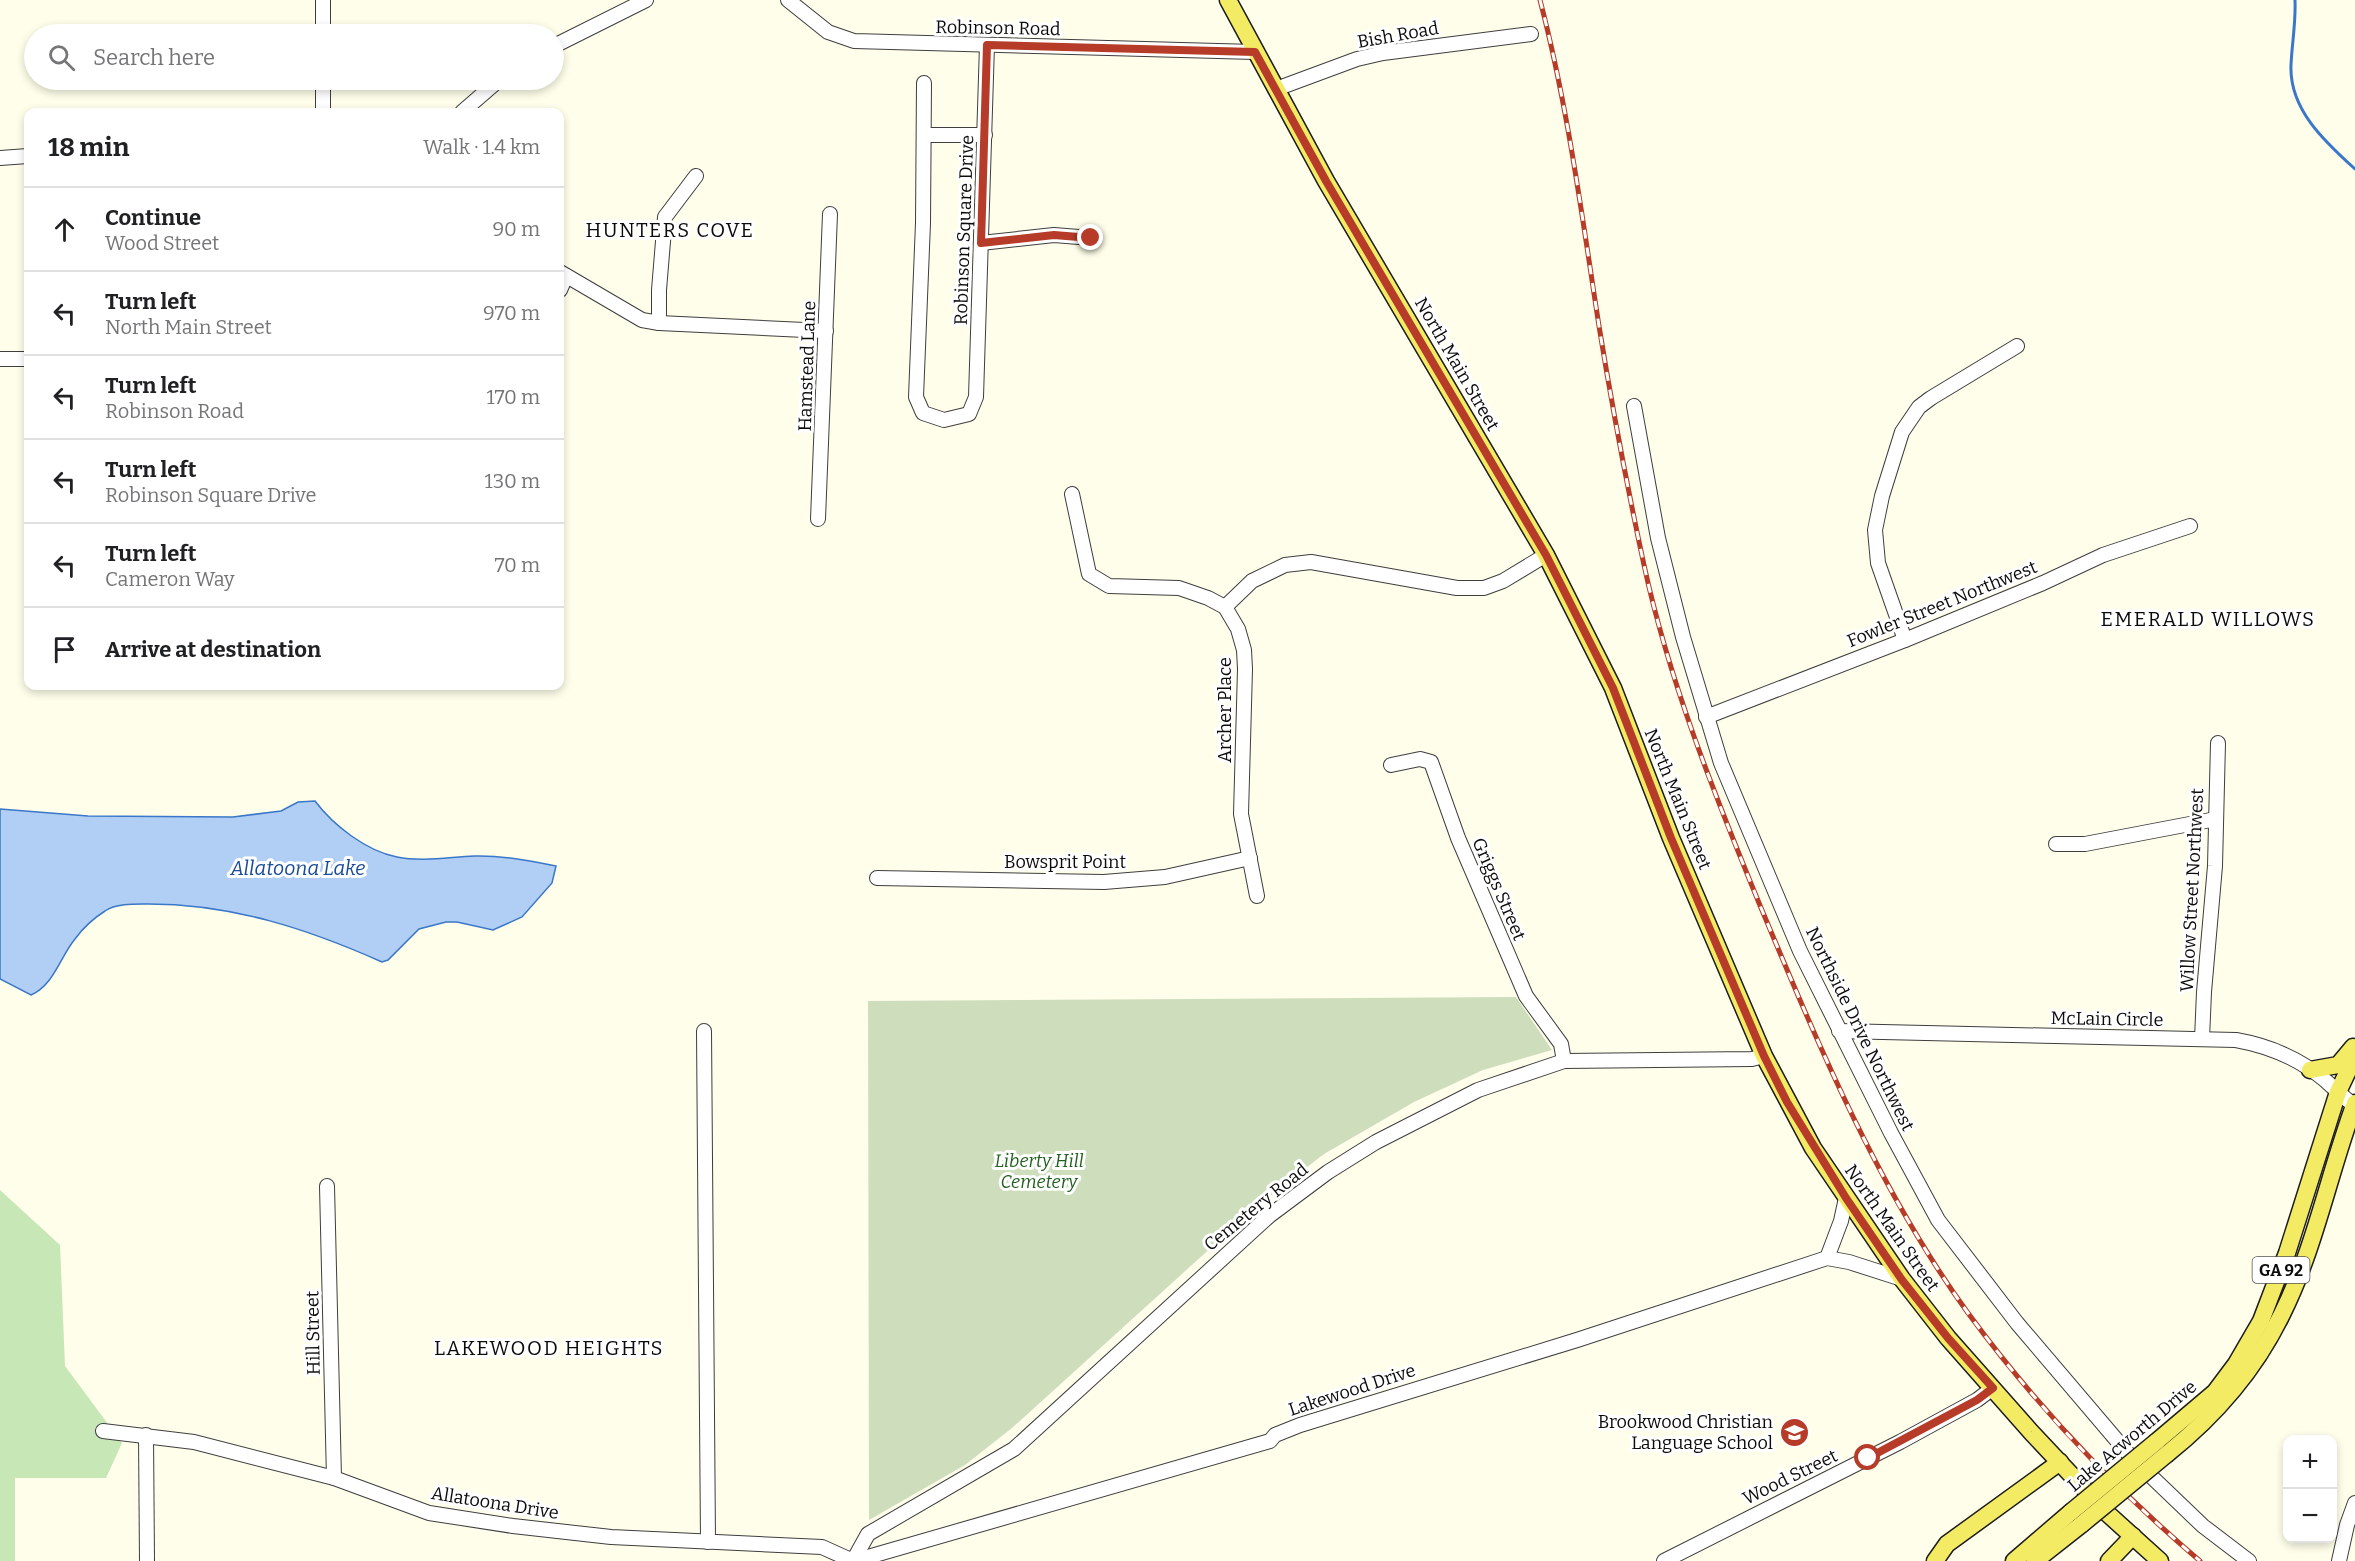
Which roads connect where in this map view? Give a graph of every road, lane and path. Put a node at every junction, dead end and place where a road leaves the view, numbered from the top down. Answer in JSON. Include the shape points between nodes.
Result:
{"nodes":[{"id":1,"x":323,"y":0,"type":"edge"},
{"id":2,"x":646,"y":0,"type":"edge"},
{"id":3,"x":788,"y":0,"type":"edge"},
{"id":4,"x":1228,"y":0,"type":"edge"},
{"id":5,"x":323,"y":24,"type":"edge"},
{"id":6,"x":1531,"y":34,"type":"dead end"},
{"id":7,"x":564,"y":41,"type":"edge"},
{"id":8,"x":987,"y":45,"type":"junction"},
{"id":9,"x":1255,"y":52,"type":"junction"},
{"id":10,"x":924,"y":83,"type":"dead end"},
{"id":11,"x":1276,"y":89,"type":"junction"},
{"id":12,"x":323,"y":90,"type":"edge"},
{"id":13,"x":487,"y":90,"type":"edge"},
{"id":14,"x":323,"y":108,"type":"edge"},
{"id":15,"x":467,"y":108,"type":"edge"},
{"id":16,"x":924,"y":135,"type":"junction"},
{"id":17,"x":984,"y":135,"type":"junction"},
{"id":18,"x":24,"y":156,"type":"edge"},
{"id":19,"x":0,"y":158,"type":"edge"},
{"id":20,"x":696,"y":176,"type":"dead end"},
{"id":21,"x":830,"y":214,"type":"dead end"},
{"id":22,"x":1091,"y":238,"type":"dead end"},
{"id":23,"x":981,"y":243,"type":"junction"},
{"id":24,"x":564,"y":275,"type":"edge"},
{"id":25,"x":659,"y":323,"type":"junction"},
{"id":26,"x":826,"y":331,"type":"junction"},
{"id":27,"x":2017,"y":346,"type":"dead end"},
{"id":28,"x":0,"y":359,"type":"edge"},
{"id":29,"x":24,"y":359,"type":"edge"},
{"id":30,"x":1634,"y":406,"type":"dead end"},
{"id":31,"x":1072,"y":494,"type":"dead end"},
{"id":32,"x":818,"y":519,"type":"dead end"},
{"id":33,"x":2190,"y":526,"type":"dead end"},
{"id":34,"x":1546,"y":555,"type":"junction"},
{"id":35,"x":1225,"y":607,"type":"junction"},
{"id":36,"x":1905,"y":640,"type":"junction"},
{"id":37,"x":1706,"y":717,"type":"junction"},
{"id":38,"x":2218,"y":742,"type":"dead end"},
{"id":39,"x":1391,"y":765,"type":"dead end"},
{"id":40,"x":2216,"y":819,"type":"junction"},
{"id":41,"x":2056,"y":843,"type":"dead end"},
{"id":42,"x":1250,"y":858,"type":"junction"},
{"id":43,"x":878,"y":878,"type":"dead end"},
{"id":44,"x":1257,"y":896,"type":"dead end"},
{"id":45,"x":704,"y":1031,"type":"dead end"},
{"id":46,"x":1839,"y":1032,"type":"junction"},
{"id":47,"x":2202,"y":1039,"type":"junction"},
{"id":48,"x":2355,"y":1044,"type":"edge"},
{"id":49,"x":1764,"y":1056,"type":"junction"},
{"id":50,"x":2355,"y":1056,"type":"edge"},
{"id":51,"x":1564,"y":1061,"type":"junction"},
{"id":52,"x":2310,"y":1070,"type":"junction"},
{"id":53,"x":2338,"y":1092,"type":"junction"},
{"id":54,"x":2355,"y":1105,"type":"edge"},
{"id":55,"x":2355,"y":1132,"type":"edge"},
{"id":56,"x":2334,"y":1163,"type":"junction"},
{"id":57,"x":327,"y":1186,"type":"dead end"},
{"id":58,"x":1846,"y":1198,"type":"junction"},
{"id":59,"x":1827,"y":1258,"type":"junction"},
{"id":60,"x":1902,"y":1280,"type":"junction"},
{"id":61,"x":1993,"y":1388,"type":"junction"},
{"id":62,"x":103,"y":1431,"type":"dead end"},
{"id":63,"x":146,"y":1435,"type":"junction"},
{"id":64,"x":2162,"y":1448,"type":"junction"},
{"id":65,"x":2060,"y":1462,"type":"junction"},
{"id":66,"x":334,"y":1478,"type":"junction"},
{"id":67,"x":2355,"y":1503,"type":"edge"},
{"id":68,"x":2077,"y":1518,"type":"junction"},
{"id":69,"x":2133,"y":1536,"type":"junction"},
{"id":70,"x":708,"y":1542,"type":"junction"},
{"id":71,"x":147,"y":1561,"type":"edge"},
{"id":72,"x":854,"y":1561,"type":"edge"},
{"id":73,"x":1664,"y":1561,"type":"edge"},
{"id":74,"x":1935,"y":1561,"type":"edge"},
{"id":75,"x":2013,"y":1561,"type":"edge"},
{"id":76,"x":2036,"y":1561,"type":"edge"},
{"id":77,"x":2109,"y":1561,"type":"edge"},
{"id":78,"x":2160,"y":1561,"type":"edge"},
{"id":79,"x":2249,"y":1561,"type":"edge"},
{"id":80,"x":2339,"y":1561,"type":"edge"}],
"edges":[{"from":1,"to":5,"type":"street"},
{"from":2,"to":7,"type":"street"},
{"from":3,"to":8,"type":"street","name":"Robinson Road","via":[[828,32],[854,41]]},
{"from":4,"to":9,"type":"main road","name":"North Main Street"},
{"from":6,"to":11,"type":"street","name":"Bish Road","via":[[1383,53]]},
{"from":8,"to":9,"type":"street","name":"Robinson Road"},
{"from":8,"to":17,"type":"street","name":"Robinson Square Drive"},
{"from":9,"to":11,"type":"main road","name":"North Main Street"},
{"from":10,"to":16,"type":"street"},
{"from":11,"to":34,"type":"main road","name":"North Main Street"},
{"from":12,"to":14,"type":"street"},
{"from":13,"to":15,"type":"street"},
{"from":16,"to":17,"type":"street"},
{"from":16,"to":23,"type":"street","name":"Robinson Square Drive","via":[[916,397],[923,413],[944,420],[969,414],[976,397]]},
{"from":17,"to":23,"type":"street","name":"Robinson Square Drive"},
{"from":18,"to":19,"type":"street"},
{"from":20,"to":25,"type":"street","via":[[665,218]]},
{"from":21,"to":26,"type":"street","name":"Hamstead Lane"},
{"from":22,"to":23,"type":"street","via":[[1054,235]]},
{"from":24,"to":25,"type":"street","via":[[642,320]]},
{"from":25,"to":26,"type":"street"},
{"from":26,"to":32,"type":"street","name":"Hamstead Lane"},
{"from":27,"to":36,"type":"street","via":[[1925,403],[1909,420],[1899,439],[1874,541],[1878,564]]},
{"from":28,"to":29,"type":"street"},
{"from":30,"to":37,"type":"street","name":"Northside Drive Northwest","via":[[1658,538]]},
{"from":31,"to":35,"type":"street","via":[[1089,574],[1109,586],[1179,588]]},
{"from":33,"to":36,"type":"street","name":"Fowler Street Northwest","via":[[2103,555]]},
{"from":34,"to":35,"type":"street","via":[[1484,588],[1457,588],[1311,562],[1285,565],[1252,581]]},
{"from":34,"to":49,"type":"main road","name":"North Main Street","via":[[1613,688],[1671,838]]},
{"from":35,"to":42,"type":"street","name":"Archer Place","via":[[1244,650],[1241,814]]},
{"from":36,"to":37,"type":"street","name":"Fowler Street Northwest"},
{"from":37,"to":46,"type":"street","name":"Northside Drive Northwest","via":[[1754,843]]},
{"from":38,"to":40,"type":"street","name":"Willow Street Northwest"},
{"from":39,"to":51,"type":"street","name":"Griggs Street","via":[[1420,759],[1431,762],[1458,838],[1526,996],[1561,1044]]},
{"from":40,"to":41,"type":"street","via":[[2085,844]]},
{"from":40,"to":47,"type":"street","name":"Willow Street Northwest"},
{"from":42,"to":43,"type":"street","name":"Bowsprit Point","via":[[1165,877],[1104,882]]},
{"from":42,"to":44,"type":"street","name":"Archer Place"},
{"from":45,"to":70,"type":"street"},
{"from":46,"to":47,"type":"street","name":"McLain Circle"},
{"from":46,"to":79,"type":"street","name":"Northside Drive Northwest","via":[[1938,1220],[2017,1323],[2131,1457],[2203,1526]]},
{"from":47,"to":52,"type":"street","name":"McLain Circle","via":[[2258,1044]]},
{"from":48,"to":52,"type":"main road","via":[[2338,1065]]},
{"from":49,"to":51,"type":"street","name":"Cemetery Road"},
{"from":49,"to":58,"type":"main road","name":"North Main Street","via":[[1813,1148]]},
{"from":50,"to":53,"type":"main road","name":"Lake Acworth Drive","number":"GA 92"},
{"from":51,"to":72,"type":"street","name":"Cemetery Road","via":[[1478,1090],[1376,1142],[1328,1172],[1222,1257],[1014,1449],[868,1534]]},
{"from":52,"to":53,"type":"street","name":"McLain Circle"},
{"from":53,"to":54,"type":"street","name":"McLain Circle"},
{"from":53,"to":64,"type":"main road","name":"Lake Acworth Drive","number":"GA 92","via":[[2287,1253],[2252,1337],[2215,1392]]},
{"from":54,"to":56,"type":"main road","name":"Lake Acworth Drive","number":"GA 92"},
{"from":55,"to":56,"type":"main road"},
{"from":56,"to":64,"type":"main road","name":"Lake Acworth Drive","number":"GA 92","via":[[2294,1287],[2265,1347],[2231,1395],[2190,1435]]},
{"from":57,"to":66,"type":"street","name":"Hill Street"},
{"from":58,"to":59,"type":"street"},
{"from":58,"to":60,"type":"main road","name":"North Main Street"},
{"from":59,"to":60,"type":"street"},
{"from":59,"to":72,"type":"street","name":"Lakewood Drive","via":[[1300,1425],[1270,1441]]},
{"from":60,"to":61,"type":"main road","name":"North Main Street"},
{"from":61,"to":65,"type":"main road","name":"North Main Street"},
{"from":61,"to":73,"type":"street","name":"Wood Street","via":[[1900,1442]]},
{"from":62,"to":63,"type":"street","name":"Allatoona Drive"},
{"from":63,"to":66,"type":"street","name":"Allatoona Drive","via":[[194,1442]]},
{"from":63,"to":71,"type":"street"},
{"from":64,"to":68,"type":"main road","name":"Lake Acworth Drive","number":"GA 92","bridge":true},
{"from":65,"to":69,"type":"main road","name":"North Main Street"},
{"from":65,"to":74,"type":"main road","via":[[1947,1544]]},
{"from":66,"to":70,"type":"street","name":"Allatoona Drive","via":[[429,1513],[611,1538]]},
{"from":67,"to":80,"type":"street"},
{"from":68,"to":75,"type":"main road","name":"Lake Acworth Drive","number":"GA 92"},
{"from":68,"to":76,"type":"main road","name":"Lake Acworth Drive","number":"GA 92"},
{"from":69,"to":77,"type":"main road"},
{"from":69,"to":78,"type":"main road","name":"North Main Street"},
{"from":70,"to":72,"type":"street","name":"Allatoona Drive","via":[[822,1547]]}]}
